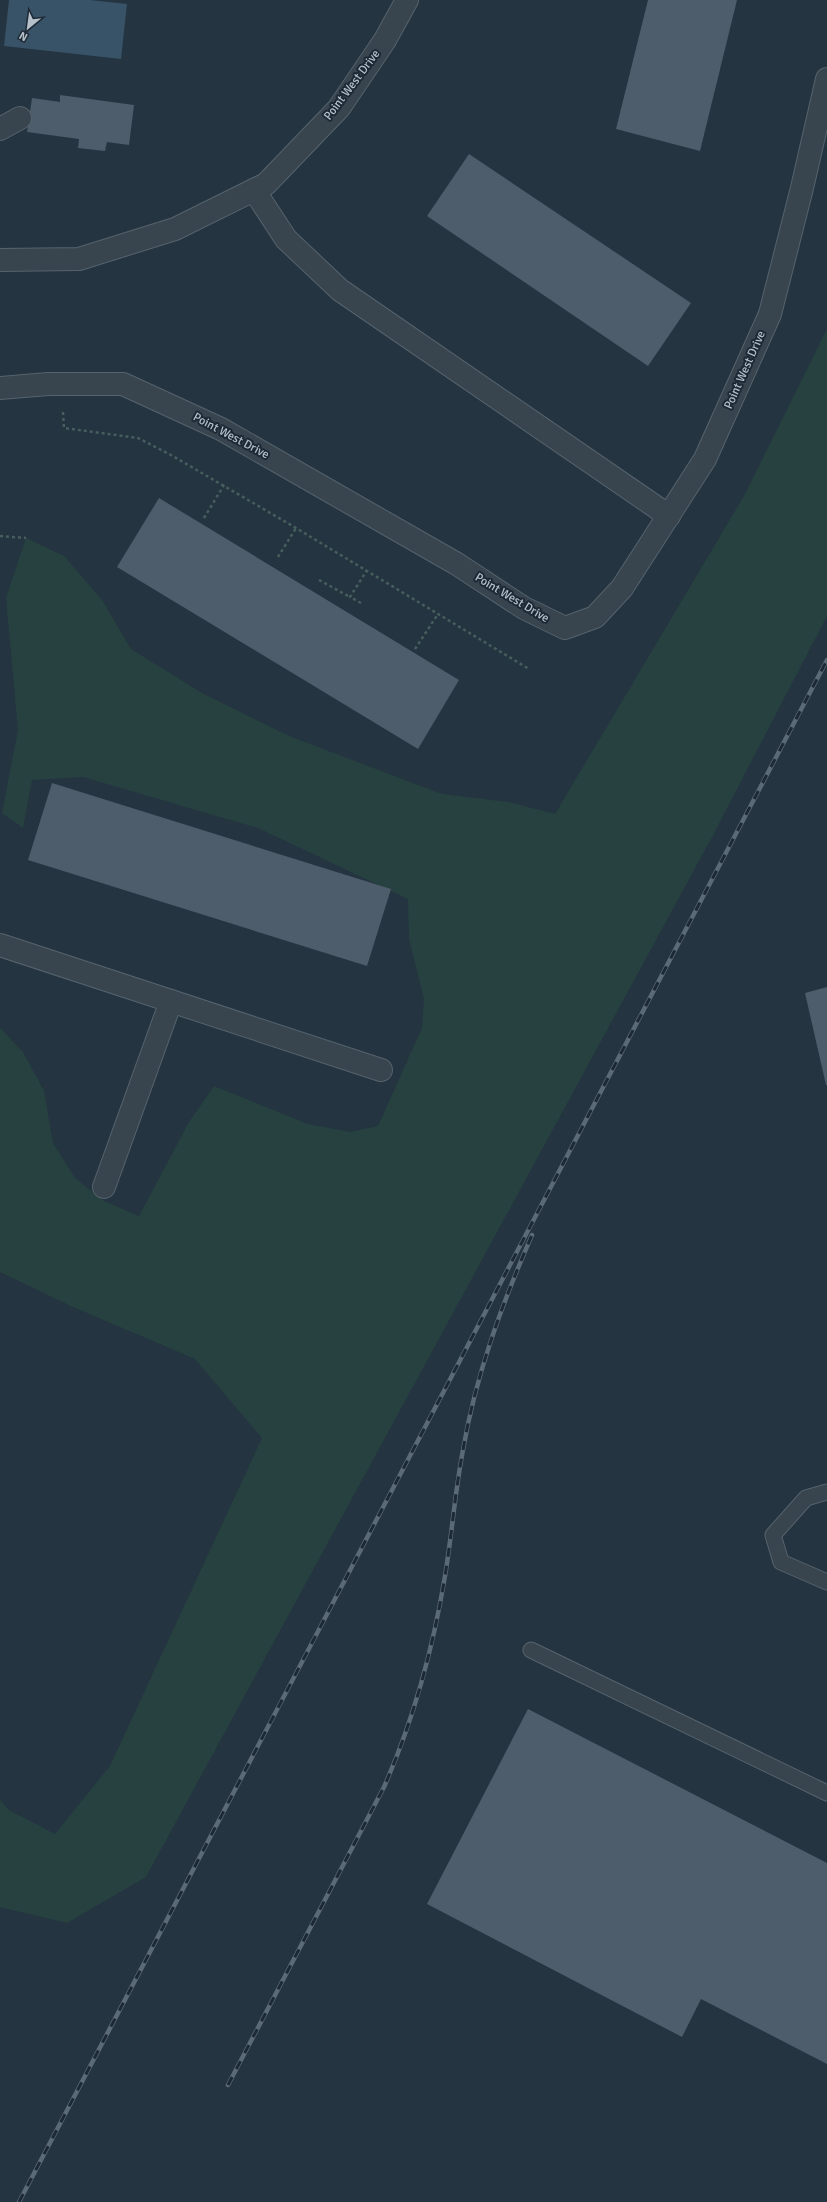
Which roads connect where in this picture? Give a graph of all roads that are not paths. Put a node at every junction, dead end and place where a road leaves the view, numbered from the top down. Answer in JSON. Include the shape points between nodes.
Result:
{"nodes":[{"id":1,"x":404,"y":1,"type":"edge"},
{"id":2,"x":827,"y":79,"type":"edge"},
{"id":3,"x":20,"y":118,"type":"dead end"},
{"id":4,"x":0,"y":129,"type":"edge"},
{"id":5,"x":254,"y":190,"type":"junction"},
{"id":6,"x":0,"y":260,"type":"edge"},
{"id":7,"x":0,"y":388,"type":"edge"},
{"id":8,"x":669,"y":516,"type":"junction"},
{"id":9,"x":0,"y":944,"type":"edge"},
{"id":10,"x":171,"y":1001,"type":"junction"},
{"id":11,"x":381,"y":1070,"type":"dead end"},
{"id":12,"x":104,"y":1187,"type":"dead end"},
{"id":13,"x":827,"y":1492,"type":"edge"},
{"id":14,"x":827,"y":1582,"type":"edge"},
{"id":15,"x":531,"y":1650,"type":"dead end"},
{"id":16,"x":827,"y":1793,"type":"edge"}],
"edges":[{"from":1,"to":5,"type":"street","name":"Point West Drive","via":[[386,40],[339,108],[266,184]]},
{"from":2,"to":8,"type":"street","name":"Point West Drive","via":[[770,314],[705,459]]},
{"from":3,"to":4,"type":"street"},
{"from":5,"to":6,"type":"street","name":"Point West Drive","via":[[175,229],[79,259]]},
{"from":5,"to":8,"type":"street","via":[[286,239],[340,290]]},
{"from":7,"to":8,"type":"street","name":"Point West Drive","via":[[48,384],[123,384],[221,429],[457,564],[524,608],[565,628],[595,617],[622,588]]},
{"from":9,"to":10,"type":"street"},
{"from":10,"to":11,"type":"street"},
{"from":10,"to":12,"type":"street"},
{"from":13,"to":14,"type":"lane","via":[[806,1498],[773,1535],[781,1562]]},
{"from":15,"to":16,"type":"lane"}]}
